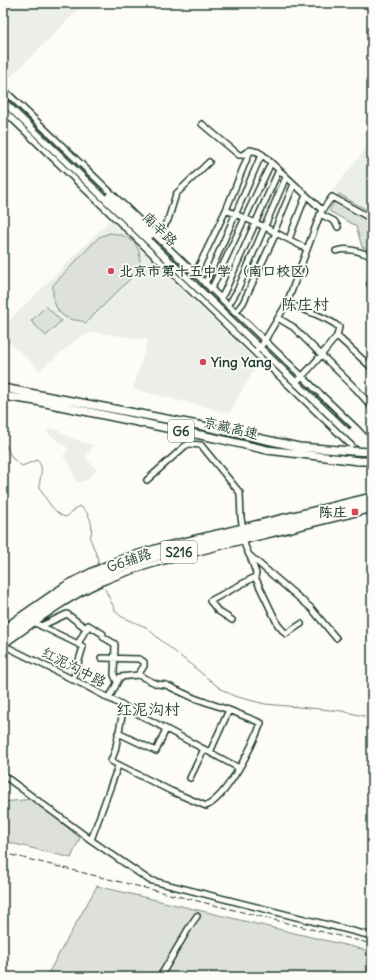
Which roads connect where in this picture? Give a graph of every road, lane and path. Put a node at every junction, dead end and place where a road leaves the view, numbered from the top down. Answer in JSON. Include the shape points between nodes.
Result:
{"nodes":[{"id":1,"x":3,"y":89,"type":"edge"},
{"id":2,"x":3,"y":96,"type":"edge"},
{"id":3,"x":3,"y":101,"type":"edge"},
{"id":4,"x":3,"y":110,"type":"edge"},
{"id":5,"x":202,"y":124,"type":"dead end"},
{"id":6,"x":56,"y":150,"type":"junction"},
{"id":7,"x":250,"y":150,"type":"junction"},
{"id":8,"x":263,"y":155,"type":"junction"},
{"id":9,"x":209,"y":162,"type":"dead end"},
{"id":10,"x":271,"y":163,"type":"junction"},
{"id":11,"x":279,"y":170,"type":"junction"},
{"id":12,"x":286,"y":177,"type":"junction"},
{"id":13,"x":294,"y":184,"type":"junction"},
{"id":14,"x":306,"y":195,"type":"junction"},
{"id":15,"x":226,"y":210,"type":"junction"},
{"id":16,"x":321,"y":212,"type":"junction"},
{"id":17,"x":236,"y":214,"type":"junction"},
{"id":18,"x":246,"y":218,"type":"junction"},
{"id":19,"x":372,"y":219,"type":"edge"},
{"id":20,"x":255,"y":222,"type":"junction"},
{"id":21,"x":265,"y":227,"type":"junction"},
{"id":22,"x":338,"y":227,"type":"dead end"},
{"id":23,"x":275,"y":232,"type":"junction"},
{"id":24,"x":157,"y":237,"type":"junction"},
{"id":25,"x":289,"y":239,"type":"junction"},
{"id":26,"x":307,"y":249,"type":"junction"},
{"id":27,"x":336,"y":251,"type":"dead end"},
{"id":28,"x":372,"y":256,"type":"edge"},
{"id":29,"x":195,"y":274,"type":"junction"},
{"id":30,"x":372,"y":278,"type":"edge"},
{"id":31,"x":205,"y":284,"type":"junction"},
{"id":32,"x":370,"y":284,"type":"dead end"},
{"id":33,"x":211,"y":290,"type":"junction"},
{"id":34,"x":220,"y":298,"type":"junction"},
{"id":35,"x":287,"y":303,"type":"junction"},
{"id":36,"x":228,"y":306,"type":"junction"},
{"id":37,"x":235,"y":313,"type":"junction"},
{"id":38,"x":278,"y":318,"type":"junction"},
{"id":39,"x":337,"y":336,"type":"junction"},
{"id":40,"x":260,"y":346,"type":"junction"},
{"id":41,"x":321,"y":355,"type":"junction"},
{"id":42,"x":372,"y":368,"type":"edge"},
{"id":43,"x":300,"y":378,"type":"junction"},
{"id":44,"x":3,"y":388,"type":"edge"},
{"id":45,"x":3,"y":396,"type":"edge"},
{"id":46,"x":372,"y":407,"type":"edge"},
{"id":47,"x":369,"y":448,"type":"edge"},
{"id":48,"x":354,"y":450,"type":"junction"},
{"id":49,"x":372,"y":460,"type":"edge"},
{"id":50,"x":372,"y":467,"type":"edge"},
{"id":51,"x":147,"y":480,"type":"dead end"},
{"id":52,"x":372,"y":496,"type":"edge"},
{"id":53,"x":372,"y":500,"type":"edge"},
{"id":54,"x":372,"y":505,"type":"edge"},
{"id":55,"x":372,"y":509,"type":"edge"},
{"id":56,"x":243,"y":534,"type":"junction"},
{"id":57,"x":249,"y":556,"type":"junction"},
{"id":58,"x":255,"y":577,"type":"junction"},
{"id":59,"x":232,"y":620,"type":"dead end"},
{"id":60,"x":35,"y":623,"type":"junction"},
{"id":61,"x":301,"y":624,"type":"dead end"},
{"id":62,"x":41,"y":626,"type":"junction"},
{"id":63,"x":3,"y":628,"type":"edge"},
{"id":64,"x":86,"y":629,"type":"junction"},
{"id":65,"x":3,"y":633,"type":"edge"},
{"id":66,"x":336,"y":638,"type":"dead end"},
{"id":67,"x":3,"y":639,"type":"edge"},
{"id":68,"x":78,"y":644,"type":"junction"},
{"id":69,"x":3,"y":645,"type":"edge"},
{"id":70,"x":101,"y":658,"type":"dead end"},
{"id":71,"x":114,"y":658,"type":"junction"},
{"id":72,"x":138,"y":675,"type":"junction"},
{"id":73,"x":73,"y":680,"type":"junction"},
{"id":74,"x":117,"y":682,"type":"junction"},
{"id":75,"x":107,"y":698,"type":"junction"},
{"id":76,"x":124,"y":706,"type":"junction"},
{"id":77,"x":228,"y":710,"type":"junction"},
{"id":78,"x":166,"y":729,"type":"junction"},
{"id":79,"x":118,"y":733,"type":"junction"},
{"id":80,"x":204,"y":749,"type":"junction"},
{"id":81,"x":210,"y":752,"type":"junction"},
{"id":82,"x":118,"y":766,"type":"junction"},
{"id":83,"x":239,"y":768,"type":"junction"},
{"id":84,"x":3,"y":775,"type":"edge"},
{"id":85,"x":190,"y":778,"type":"dead end"},
{"id":86,"x":91,"y":840,"type":"junction"},
{"id":87,"x":197,"y":916,"type":"dead end"},
{"id":88,"x":372,"y":936,"type":"edge"},
{"id":89,"x":160,"y":977,"type":"edge"}],
"edges":[{"from":1,"to":6,"type":"street"},
{"from":2,"to":6,"type":"main road","name":"南辛路"},
{"from":3,"to":6,"type":"main road","name":"南辛路"},
{"from":4,"to":6,"type":"street"},
{"from":5,"to":7,"type":"street","via":[[239,155]]},
{"from":6,"to":24,"type":"street"},
{"from":6,"to":40,"type":"main road","name":"南辛路"},
{"from":7,"to":8,"type":"street"},
{"from":7,"to":15,"type":"street"},
{"from":8,"to":10,"type":"street"},
{"from":8,"to":17,"type":"street"},
{"from":9,"to":24,"type":"street","via":[[176,194],[168,220]]},
{"from":10,"to":11,"type":"street"},
{"from":10,"to":18,"type":"street"},
{"from":11,"to":12,"type":"street"},
{"from":11,"to":20,"type":"street"},
{"from":12,"to":13,"type":"street"},
{"from":12,"to":21,"type":"street"},
{"from":13,"to":14,"type":"street"},
{"from":13,"to":23,"type":"street"},
{"from":14,"to":16,"type":"street"},
{"from":14,"to":25,"type":"street"},
{"from":15,"to":17,"type":"street"},
{"from":15,"to":29,"type":"street"},
{"from":16,"to":19,"type":"street","via":[[332,198]]},
{"from":16,"to":22,"type":"street"},
{"from":16,"to":26,"type":"street"},
{"from":17,"to":18,"type":"street"},
{"from":17,"to":31,"type":"street"},
{"from":18,"to":20,"type":"street"},
{"from":18,"to":33,"type":"street"},
{"from":20,"to":21,"type":"street"},
{"from":20,"to":34,"type":"street"},
{"from":21,"to":23,"type":"street"},
{"from":21,"to":36,"type":"street"},
{"from":23,"to":25,"type":"street"},
{"from":23,"to":37,"type":"street","via":[[243,303]]},
{"from":24,"to":29,"type":"street"},
{"from":25,"to":26,"type":"street"},
{"from":26,"to":35,"type":"street"},
{"from":27,"to":28,"type":"street","via":[[350,249]]},
{"from":29,"to":31,"type":"street"},
{"from":30,"to":32,"type":"street"},
{"from":31,"to":33,"type":"street"},
{"from":33,"to":34,"type":"street"},
{"from":34,"to":36,"type":"street"},
{"from":35,"to":38,"type":"street"},
{"from":35,"to":39,"type":"street","via":[[330,320],[339,326]]},
{"from":36,"to":37,"type":"street"},
{"from":37,"to":40,"type":"street"},
{"from":38,"to":40,"type":"street"},
{"from":38,"to":41,"type":"street","via":[[293,328]]},
{"from":39,"to":41,"type":"street"},
{"from":39,"to":42,"type":"street"},
{"from":40,"to":43,"type":"main road","name":"南辛路"},
{"from":40,"to":47,"type":"main road","name":"南辛路"},
{"from":40,"to":48,"type":"street"},
{"from":41,"to":43,"type":"street"},
{"from":41,"to":46,"type":"street"},
{"from":43,"to":47,"type":"main road","name":"南辛路"},
{"from":44,"to":48,"type":"highway","name":"京藏高速","number":"G6","via":[[299,447]]},
{"from":45,"to":49,"type":"highway","name":"京藏高速","number":"G6","bridge":true,"via":[[267,450],[359,461]]},
{"from":47,"to":48,"type":"highway","name":"京藏高速","bridge":true},
{"from":47,"to":48,"type":"street"},
{"from":47,"to":49,"type":"main road"},
{"from":48,"to":50,"type":"street"},
{"from":51,"to":56,"type":"street","via":[[185,446],[201,445],[240,493]]},
{"from":52,"to":56,"type":"street","name":"G6辅路","number":"S216"},
{"from":53,"to":56,"type":"main road","name":"G6辅路","number":"S216"},
{"from":54,"to":56,"type":"main road","name":"G6辅路","number":"S216"},
{"from":55,"to":56,"type":"street","name":"G6辅路","number":"S216"},
{"from":56,"to":57,"type":"street"},
{"from":56,"to":60,"type":"street","name":"G6辅路","number":"S216","via":[[99,584]]},
{"from":56,"to":63,"type":"street","name":"G6辅路","number":"S216","via":[[158,547],[119,559],[65,585]]},
{"from":56,"to":65,"type":"main road","name":"G6辅路","number":"S216","via":[[160,552],[94,575],[68,589]]},
{"from":56,"to":67,"type":"main road","name":"G6辅路","number":"S216","via":[[161,556],[96,579],[70,593]]},
{"from":57,"to":58,"type":"street","via":[[256,573]]},
{"from":57,"to":66,"type":"street","via":[[311,608]]},
{"from":58,"to":59,"type":"street","via":[[210,601],[218,611]]},
{"from":58,"to":61,"type":"street","via":[[278,625],[286,634]]},
{"from":60,"to":62,"type":"street"},
{"from":60,"to":69,"type":"street","name":"G6辅路","number":"S216"},
{"from":62,"to":64,"type":"street","via":[[67,614]]},
{"from":62,"to":68,"type":"street"},
{"from":64,"to":68,"type":"street"},
{"from":64,"to":71,"type":"street","via":[[88,625],[115,644]]},
{"from":68,"to":73,"type":"street","via":[[83,647]]},
{"from":69,"to":73,"type":"street","name":"红泥沟中路"},
{"from":70,"to":71,"type":"street"},
{"from":71,"to":72,"type":"street","via":[[142,660],[144,666]]},
{"from":71,"to":74,"type":"street","via":[[114,675]]},
{"from":72,"to":74,"type":"street","via":[[120,677]]},
{"from":72,"to":77,"type":"street"},
{"from":73,"to":75,"type":"street","name":"红泥沟中路"},
{"from":74,"to":75,"type":"street"},
{"from":75,"to":76,"type":"street","name":"红泥沟中路"},
{"from":76,"to":78,"type":"street","name":"红泥沟中路"},
{"from":76,"to":79,"type":"street"},
{"from":77,"to":81,"type":"street"},
{"from":77,"to":83,"type":"street","via":[[261,723]]},
{"from":78,"to":79,"type":"street","via":[[156,751]]},
{"from":78,"to":80,"type":"street","name":"红泥沟中路"},
{"from":79,"to":82,"type":"street","via":[[111,762]]},
{"from":80,"to":81,"type":"street","name":"红泥沟中路"},
{"from":80,"to":85,"type":"street"},
{"from":81,"to":83,"type":"street","name":"红泥沟中路"},
{"from":82,"to":83,"type":"street","via":[[206,806],[226,788]]},
{"from":82,"to":86,"type":"street"},
{"from":84,"to":86,"type":"street"},
{"from":86,"to":88,"type":"street","via":[[149,880]]},
{"from":87,"to":89,"type":"street"}]}
